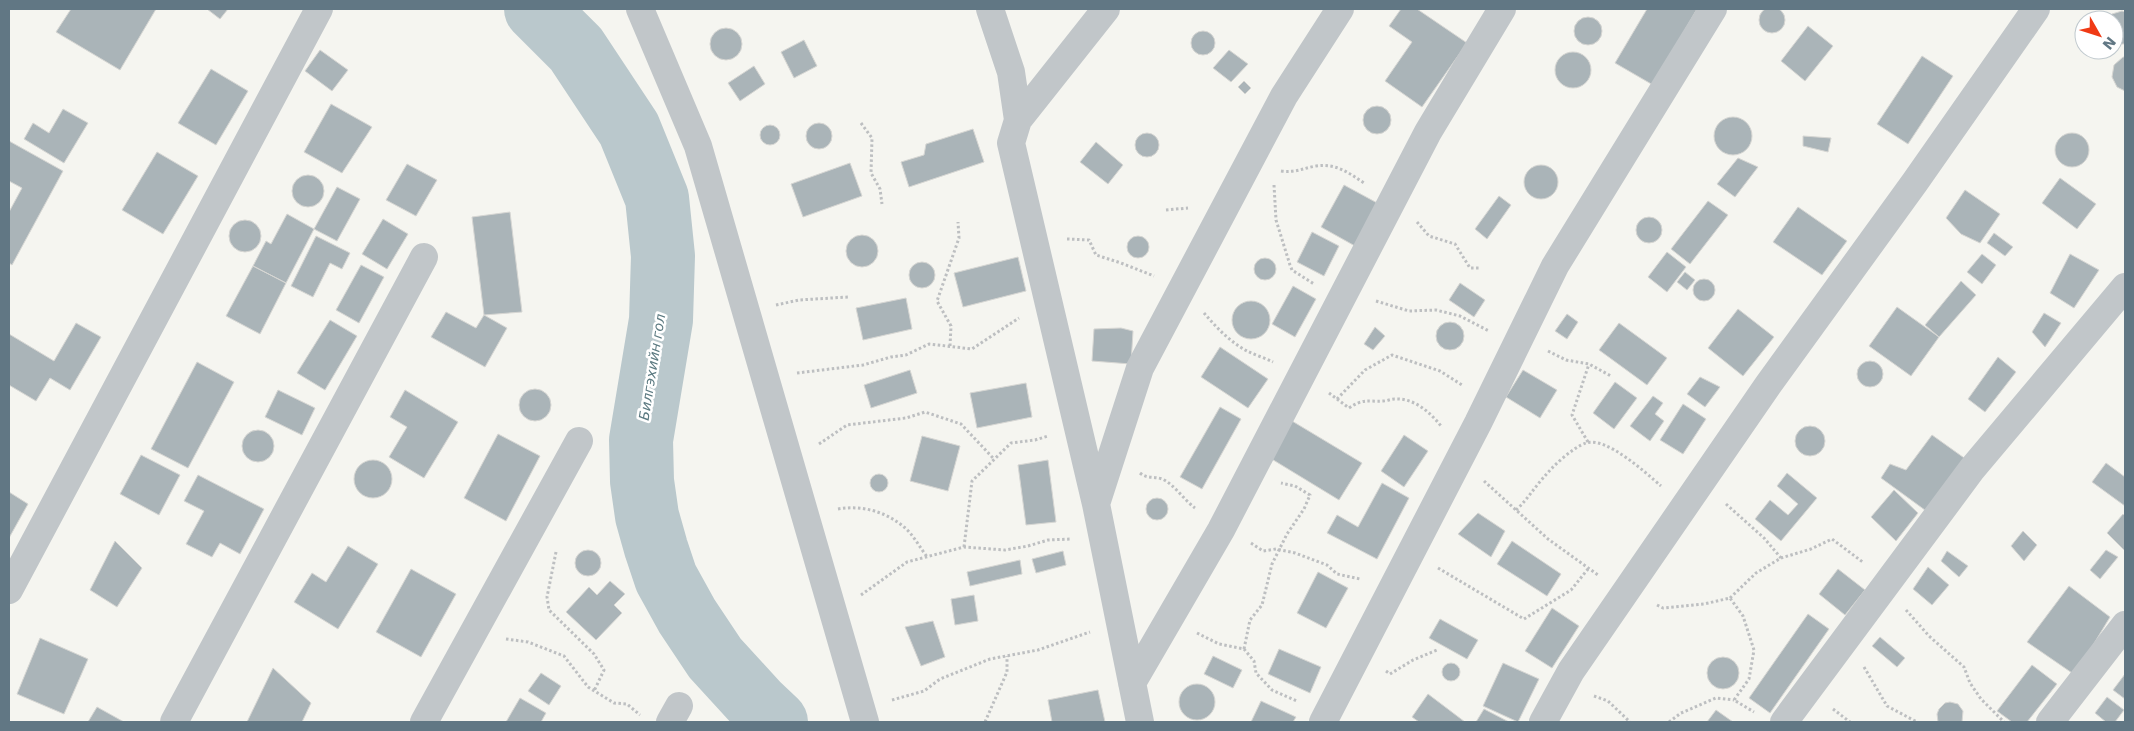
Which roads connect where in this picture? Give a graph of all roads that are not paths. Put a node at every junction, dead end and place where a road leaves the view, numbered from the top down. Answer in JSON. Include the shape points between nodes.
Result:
{"nodes":[{"id":1,"x":640,"y":9,"type":"edge"},
{"id":2,"x":990,"y":9,"type":"edge"},
{"id":3,"x":1106,"y":9,"type":"edge"},
{"id":4,"x":1340,"y":9,"type":"edge"},
{"id":5,"x":1502,"y":9,"type":"edge"},
{"id":6,"x":1713,"y":9,"type":"edge"},
{"id":7,"x":2036,"y":9,"type":"edge"},
{"id":8,"x":317,"y":12,"type":"edge"},
{"id":9,"x":1018,"y":120,"type":"junction"},
{"id":10,"x":424,"y":257,"type":"dead end"},
{"id":11,"x":2125,"y":287,"type":"edge"},
{"id":12,"x":579,"y":441,"type":"dead end"},
{"id":13,"x":1096,"y":504,"type":"junction"},
{"id":14,"x":9,"y":590,"type":"edge"},
{"id":15,"x":2125,"y":625,"type":"edge"},
{"id":16,"x":1132,"y":683,"type":"junction"},
{"id":17,"x":1324,"y":719,"type":"edge"},
{"id":18,"x":1772,"y":719,"type":"edge"},
{"id":19,"x":865,"y":720,"type":"edge"},
{"id":20,"x":174,"y":722,"type":"edge"},
{"id":21,"x":424,"y":722,"type":"edge"},
{"id":22,"x":1140,"y":722,"type":"edge"},
{"id":23,"x":1543,"y":722,"type":"edge"},
{"id":24,"x":2050,"y":722,"type":"edge"}],
"edges":[{"from":1,"to":19,"type":"street","via":[[698,146]]},
{"from":2,"to":9,"type":"street","via":[[1011,72]]},
{"from":3,"to":9,"type":"street"},
{"from":4,"to":13,"type":"street","via":[[1284,96],[1263,163],[1182,289],[1140,368]]},
{"from":5,"to":16,"type":"street","via":[[1428,132],[1221,530]]},
{"from":6,"to":17,"type":"street","via":[[1555,266]]},
{"from":7,"to":23,"type":"street","via":[[1773,377],[1563,685]]},
{"from":8,"to":14,"type":"street"},
{"from":9,"to":13,"type":"street","via":[[1011,144]]},
{"from":10,"to":20,"type":"street"},
{"from":11,"to":18,"type":"street","via":[[1972,469],[1838,647]]},
{"from":12,"to":21,"type":"street"},
{"from":13,"to":16,"type":"street"},
{"from":15,"to":24,"type":"street"},
{"from":16,"to":22,"type":"street"}]}
